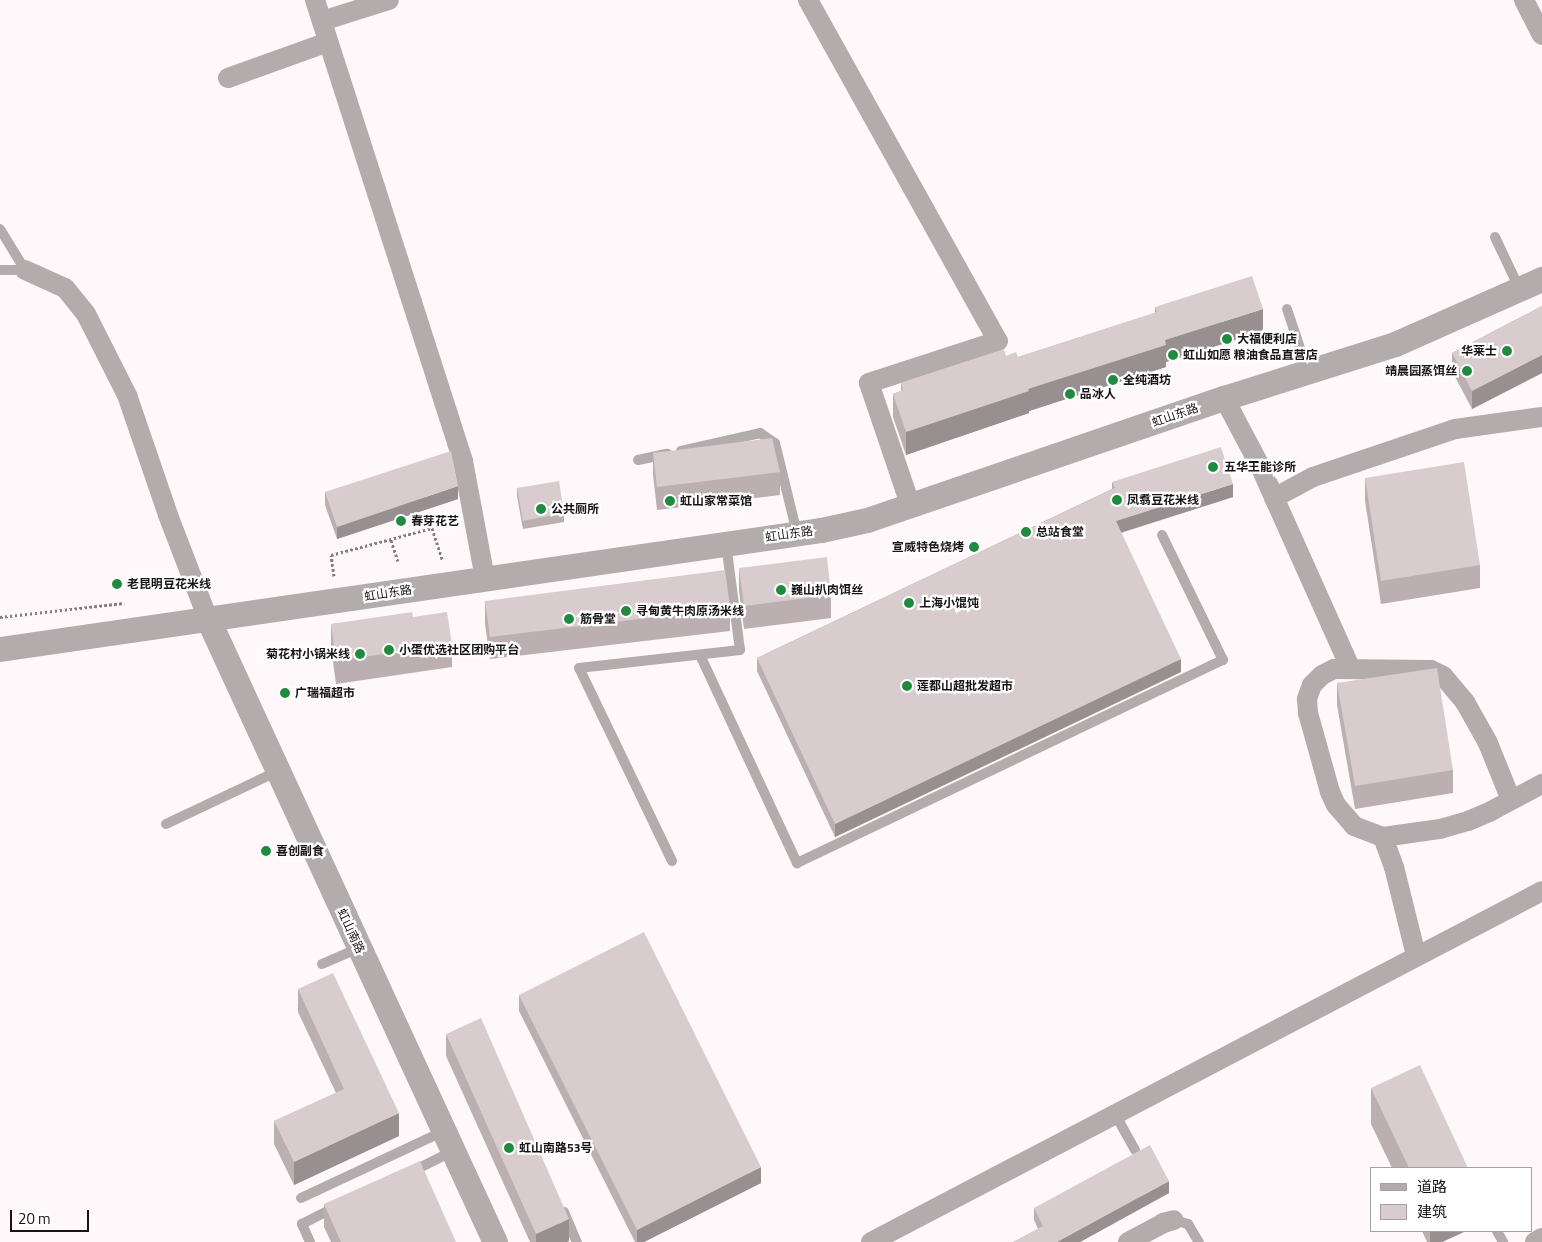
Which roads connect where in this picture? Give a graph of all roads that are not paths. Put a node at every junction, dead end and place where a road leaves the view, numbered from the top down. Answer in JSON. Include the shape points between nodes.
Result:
{"nodes":[{"id":1,"x":315,"y":0,"type":"edge"},
{"id":2,"x":389,"y":0,"type":"edge"},
{"id":3,"x":808,"y":0,"type":"edge"},
{"id":4,"x":1524,"y":0,"type":"edge"},
{"id":5,"x":322,"y":21,"type":"junction"},
{"id":6,"x":1542,"y":35,"type":"edge"},
{"id":7,"x":328,"y":42,"type":"junction"},
{"id":8,"x":228,"y":78,"type":"dead end"},
{"id":9,"x":0,"y":230,"type":"edge"},
{"id":10,"x":1495,"y":237,"type":"dead end"},
{"id":11,"x":0,"y":270,"type":"edge"},
{"id":12,"x":26,"y":270,"type":"junction"},
{"id":13,"x":1542,"y":279,"type":"edge"},
{"id":14,"x":1519,"y":289,"type":"junction"},
{"id":15,"x":1287,"y":309,"type":"dead end"},
{"id":16,"x":1308,"y":372,"type":"junction"},
{"id":17,"x":1224,"y":398,"type":"junction"},
{"id":18,"x":1542,"y":417,"type":"edge"},
{"id":19,"x":638,"y":460,"type":"dead end"},
{"id":20,"x":1274,"y":498,"type":"junction"},
{"id":21,"x":911,"y":507,"type":"junction"},
{"id":22,"x":797,"y":533,"type":"junction"},
{"id":23,"x":1162,"y":535,"type":"dead end"},
{"id":24,"x":726,"y":543,"type":"junction"},
{"id":25,"x":485,"y":578,"type":"junction"},
{"id":26,"x":208,"y":619,"type":"junction"},
{"id":27,"x":0,"y":649,"type":"edge"},
{"id":28,"x":700,"y":655,"type":"junction"},
{"id":29,"x":1351,"y":669,"type":"junction"},
{"id":30,"x":278,"y":771,"type":"junction"},
{"id":31,"x":1542,"y":784,"type":"edge"},
{"id":32,"x":1511,"y":800,"type":"junction"},
{"id":33,"x":166,"y":824,"type":"dead end"},
{"id":34,"x":1383,"y":837,"type":"junction"},
{"id":35,"x":672,"y":861,"type":"dead end"},
{"id":36,"x":1542,"y":891,"type":"edge"},
{"id":37,"x":359,"y":948,"type":"junction"},
{"id":38,"x":1416,"y":955,"type":"junction"},
{"id":39,"x":322,"y":964,"type":"dead end"},
{"id":40,"x":1115,"y":1114,"type":"junction"},
{"id":41,"x":448,"y":1141,"type":"junction"},
{"id":42,"x":1135,"y":1150,"type":"dead end"},
{"id":43,"x":399,"y":1178,"type":"edge"},
{"id":44,"x":301,"y":1198,"type":"dead end"},
{"id":45,"x":558,"y":1198,"type":"edge"},
{"id":46,"x":346,"y":1203,"type":"edge"},
{"id":47,"x":1174,"y":1220,"type":"joint"},
{"id":48,"x":1542,"y":1238,"type":"edge"},
{"id":49,"x":310,"y":1242,"type":"edge"},
{"id":50,"x":495,"y":1242,"type":"edge"},
{"id":51,"x":577,"y":1242,"type":"edge"},
{"id":52,"x":870,"y":1242,"type":"edge"},
{"id":53,"x":1128,"y":1242,"type":"edge"},
{"id":54,"x":1199,"y":1242,"type":"edge"},
{"id":55,"x":1535,"y":1242,"type":"edge"}],
"edges":[{"from":1,"to":5,"type":"street"},
{"from":2,"to":5,"type":"street"},
{"from":3,"to":21,"type":"street","via":[[998,340],[869,383]]},
{"from":4,"to":6,"type":"street"},
{"from":5,"to":7,"type":"street"},
{"from":7,"to":8,"type":"street"},
{"from":7,"to":25,"type":"street","via":[[463,461]]},
{"from":9,"to":12,"type":"lane"},
{"from":10,"to":14,"type":"lane"},
{"from":11,"to":12,"type":"lane"},
{"from":12,"to":26,"type":"street","via":[[65,288],[86,314],[127,395]]},
{"from":13,"to":14,"type":"street","name":"虹山东路"},
{"from":14,"to":16,"type":"street","name":"虹山东路","via":[[1395,344]]},
{"from":15,"to":16,"type":"lane"},
{"from":16,"to":17,"type":"street","name":"虹山东路"},
{"from":17,"to":20,"type":"street"},
{"from":17,"to":21,"type":"street","name":"虹山东路"},
{"from":18,"to":20,"type":"street","via":[[1455,429],[1312,477]]},
{"from":19,"to":22,"type":"lane","via":[[760,433],[775,443]]},
{"from":20,"to":29,"type":"street"},
{"from":21,"to":22,"type":"street","name":"虹山东路","via":[[867,520]]},
{"from":22,"to":24,"type":"street","name":"虹山东路"},
{"from":23,"to":28,"type":"lane","via":[[1223,660],[797,863]]},
{"from":24,"to":25,"type":"street","name":"虹山东路"},
{"from":24,"to":28,"type":"lane","via":[[740,650]]},
{"from":25,"to":26,"type":"street","name":"虹山东路"},
{"from":26,"to":27,"type":"street","name":"虹山东路"},
{"from":26,"to":30,"type":"street","name":"虹山南路"},
{"from":28,"to":35,"type":"lane","via":[[579,668]]},
{"from":29,"to":32,"type":"street","via":[[1431,670],[1444,676],[1465,702],[1488,743]]},
{"from":29,"to":34,"type":"street","via":[[1334,669],[1312,685],[1307,699],[1308,713],[1336,805],[1354,826]]},
{"from":30,"to":33,"type":"lane"},
{"from":30,"to":37,"type":"street","name":"虹山南路"},
{"from":31,"to":32,"type":"street"},
{"from":32,"to":34,"type":"street","via":[[1468,821],[1440,829]]},
{"from":34,"to":38,"type":"street","via":[[1394,867]]},
{"from":36,"to":38,"type":"street"},
{"from":37,"to":39,"type":"lane"},
{"from":37,"to":41,"type":"street","name":"虹山南路"},
{"from":38,"to":40,"type":"street"},
{"from":40,"to":42,"type":"lane"},
{"from":40,"to":52,"type":"street"},
{"from":41,"to":43,"type":"lane"},
{"from":41,"to":44,"type":"lane"},
{"from":41,"to":50,"type":"street","name":"虹山南路"},
{"from":45,"to":51,"type":"lane"},
{"from":46,"to":49,"type":"lane","via":[[302,1224]]},
{"from":47,"to":53,"type":"street","via":[[1163,1222]]},
{"from":47,"to":54,"type":"lane","via":[[1188,1224]]},
{"from":48,"to":55,"type":"street"}]}
